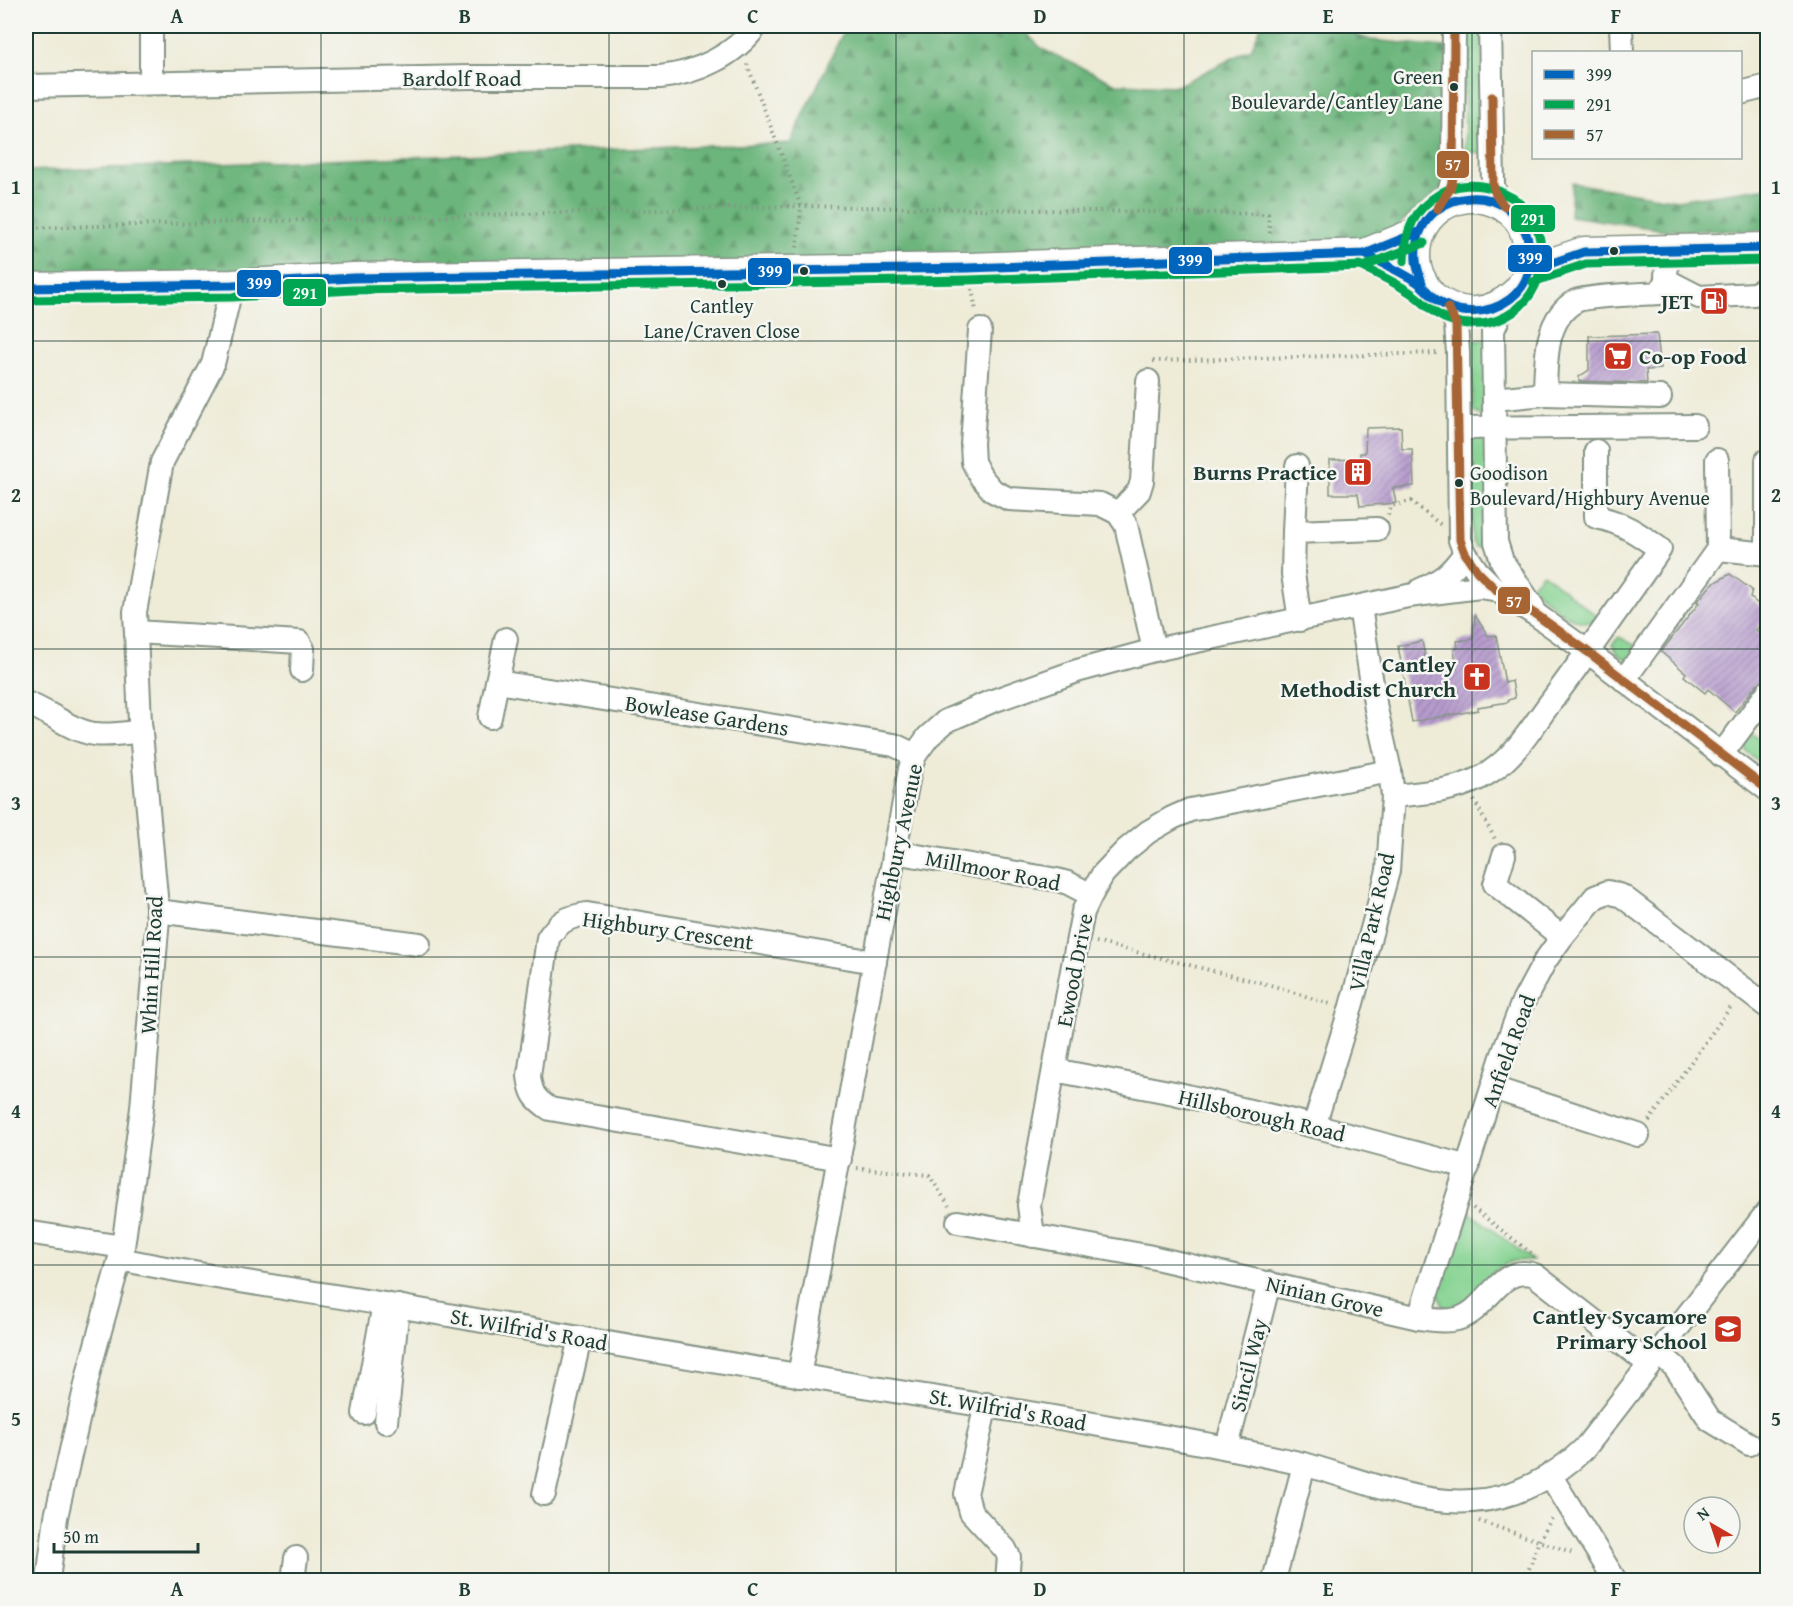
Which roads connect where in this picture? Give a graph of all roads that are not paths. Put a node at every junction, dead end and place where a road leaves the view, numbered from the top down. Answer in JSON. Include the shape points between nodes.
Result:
{"nodes":[{"id":1,"x":151,"y":26,"type":"edge"},
{"id":2,"x":756,"y":26,"type":"edge"},
{"id":3,"x":1454,"y":26,"type":"edge"},
{"id":4,"x":1490,"y":26,"type":"edge"},
{"id":5,"x":1621,"y":26,"type":"edge"},
{"id":6,"x":1622,"y":51,"type":"edge"},
{"id":7,"x":151,"y":82,"type":"junction"},
{"id":8,"x":26,"y":86,"type":"edge"},
{"id":9,"x":1767,"y":86,"type":"edge"},
{"id":10,"x":1742,"y":92,"type":"edge"},
{"id":11,"x":1437,"y":209,"type":"junction"},
{"id":12,"x":1514,"y":216,"type":"junction"},
{"id":13,"x":1419,"y":232,"type":"junction"},
{"id":14,"x":1767,"y":248,"type":"edge"},
{"id":15,"x":1667,"y":250,"type":"junction"},
{"id":16,"x":1584,"y":252,"type":"junction"},
{"id":17,"x":1365,"y":254,"type":"junction"},
{"id":18,"x":1529,"y":271,"type":"junction"},
{"id":19,"x":1666,"y":280,"type":"junction"},
{"id":20,"x":232,"y":285,"type":"junction"},
{"id":21,"x":1767,"y":287,"type":"edge"},
{"id":22,"x":26,"y":288,"type":"edge"},
{"id":23,"x":1425,"y":288,"type":"junction"},
{"id":24,"x":1505,"y":303,"type":"junction"},
{"id":25,"x":1449,"y":308,"type":"junction"},
{"id":26,"x":980,"y":330,"type":"road end"},
{"id":27,"x":1148,"y":381,"type":"road end"},
{"id":28,"x":1545,"y":394,"type":"junction"},
{"id":29,"x":1660,"y":397,"type":"dead end"},
{"id":30,"x":1494,"y":399,"type":"junction"},
{"id":31,"x":1695,"y":426,"type":"dead end"},
{"id":32,"x":1459,"y":428,"type":"junction"},
{"id":33,"x":1495,"y":428,"type":"junction"},
{"id":34,"x":1596,"y":451,"type":"dead end"},
{"id":35,"x":1717,"y":460,"type":"dead end"},
{"id":36,"x":1767,"y":460,"type":"edge"},
{"id":37,"x":1297,"y":466,"type":"dead end"},
{"id":38,"x":1118,"y":513,"type":"junction"},
{"id":39,"x":1382,"y":524,"type":"road end"},
{"id":40,"x":1294,"y":532,"type":"junction"},
{"id":41,"x":1463,"y":546,"type":"junction"},
{"id":42,"x":1718,"y":549,"type":"junction"},
{"id":43,"x":1767,"y":553,"type":"edge"},
{"id":44,"x":1496,"y":589,"type":"junction"},
{"id":45,"x":1408,"y":596,"type":"junction"},
{"id":46,"x":1360,"y":607,"type":"junction"},
{"id":47,"x":1539,"y":616,"type":"junction"},
{"id":48,"x":1300,"y":620,"type":"junction"},
{"id":49,"x":136,"y":632,"type":"junction"},
{"id":50,"x":506,"y":639,"type":"dead end"},
{"id":51,"x":1154,"y":650,"type":"junction"},
{"id":52,"x":1588,"y":652,"type":"junction"},
{"id":53,"x":302,"y":670,"type":"dead end"},
{"id":54,"x":1624,"y":680,"type":"junction"},
{"id":55,"x":497,"y":682,"type":"junction"},
{"id":56,"x":1767,"y":692,"type":"edge"},
{"id":57,"x":26,"y":703,"type":"edge"},
{"id":58,"x":490,"y":717,"type":"dead end"},
{"id":59,"x":141,"y":731,"type":"junction"},
{"id":60,"x":915,"y":755,"type":"junction"},
{"id":61,"x":1721,"y":755,"type":"junction"},
{"id":62,"x":1390,"y":771,"type":"junction"},
{"id":63,"x":1767,"y":790,"type":"edge"},
{"id":64,"x":1393,"y":796,"type":"junction"},
{"id":65,"x":894,"y":852,"type":"junction"},
{"id":66,"x":1504,"y":855,"type":"road end"},
{"id":67,"x":1090,"y":895,"type":"junction"},
{"id":68,"x":157,"y":911,"type":"junction"},
{"id":69,"x":1562,"y":937,"type":"junction"},
{"id":70,"x":419,"y":944,"type":"dead end"},
{"id":71,"x":875,"y":962,"type":"junction"},
{"id":72,"x":1767,"y":1007,"type":"edge"},
{"id":73,"x":1054,"y":1070,"type":"junction"},
{"id":74,"x":1494,"y":1088,"type":"junction"},
{"id":75,"x":1314,"y":1126,"type":"junction"},
{"id":76,"x":1638,"y":1136,"type":"road end"},
{"id":77,"x":840,"y":1159,"type":"junction"},
{"id":78,"x":1468,"y":1167,"type":"junction"},
{"id":79,"x":1767,"y":1211,"type":"edge"},
{"id":80,"x":958,"y":1222,"type":"road end"},
{"id":81,"x":26,"y":1232,"type":"edge"},
{"id":82,"x":1033,"y":1236,"type":"junction"},
{"id":83,"x":122,"y":1253,"type":"junction"},
{"id":84,"x":1269,"y":1283,"type":"junction"},
{"id":85,"x":391,"y":1305,"type":"junction"},
{"id":86,"x":1419,"y":1318,"type":"junction"},
{"id":87,"x":580,"y":1338,"type":"junction"},
{"id":88,"x":1653,"y":1358,"type":"junction"},
{"id":89,"x":799,"y":1376,"type":"junction"},
{"id":90,"x":986,"y":1404,"type":"junction"},
{"id":91,"x":364,"y":1413,"type":"dead end"},
{"id":92,"x":386,"y":1422,"type":"dead end"},
{"id":93,"x":1749,"y":1444,"type":"dead end"},
{"id":94,"x":1227,"y":1448,"type":"junction"},
{"id":95,"x":1304,"y":1465,"type":"junction"},
{"id":96,"x":1550,"y":1475,"type":"junction"},
{"id":97,"x":544,"y":1494,"type":"dead end"},
{"id":98,"x":296,"y":1558,"type":"dead end"},
{"id":99,"x":1609,"y":1572,"type":"edge"},
{"id":100,"x":48,"y":1581,"type":"edge"},
{"id":101,"x":293,"y":1581,"type":"edge"},
{"id":102,"x":1007,"y":1581,"type":"edge"},
{"id":103,"x":1274,"y":1581,"type":"edge"}],
"edges":[{"from":1,"to":7,"type":"street"},
{"from":2,"to":7,"type":"street","name":"Bardolf Road","via":[[739,44],[699,69],[660,77]]},
{"from":3,"to":11,"type":"street","via":[[1453,178]]},
{"from":4,"to":12,"type":"street","via":[[1493,185],[1496,195]]},
{"from":5,"to":6,"type":"street"},
{"from":7,"to":8,"type":"street","name":"Bardolf Road"},
{"from":9,"to":10,"type":"street"},
{"from":11,"to":12,"type":"main road","via":[[1462,197],[1475,196],[1493,200]]},
{"from":11,"to":13,"type":"main road"},
{"from":12,"to":16,"type":"main road"},
{"from":12,"to":18,"type":"main road","via":[[1531,249]]},
{"from":13,"to":17,"type":"main road"},
{"from":13,"to":23,"type":"main road","via":[[1414,252],[1416,270]]},
{"from":14,"to":15,"type":"main road"},
{"from":15,"to":16,"type":"main road"},
{"from":15,"to":19,"type":"street"},
{"from":16,"to":18,"type":"main road"},
{"from":17,"to":20,"type":"main road","via":[[968,268],[365,278]]},
{"from":17,"to":23,"type":"main road"},
{"from":18,"to":24,"type":"main road","via":[[1519,290]]},
{"from":19,"to":21,"type":"street","via":[[1699,297],[1754,294]]},
{"from":19,"to":28,"type":"street","via":[[1660,293],[1578,300],[1560,313],[1547,349]]},
{"from":20,"to":22,"type":"main road"},
{"from":20,"to":49,"type":"street","name":"Whin Hill Road","via":[[213,364],[162,462],[135,612]]},
{"from":23,"to":25,"type":"main road"},
{"from":24,"to":25,"type":"main road","via":[[1479,313]]},
{"from":24,"to":30,"type":"street","via":[[1493,330]]},
{"from":25,"to":32,"type":"street","via":[[1456,324]]},
{"from":26,"to":38,"type":"street","via":[[972,444],[973,462],[981,477],[1009,499],[1100,504]]},
{"from":27,"to":38,"type":"street","via":[[1142,481],[1139,491]]},
{"from":28,"to":29,"type":"street"},
{"from":28,"to":30,"type":"street"},
{"from":30,"to":33,"type":"street"},
{"from":31,"to":33,"type":"street"},
{"from":32,"to":33,"type":"street"},
{"from":32,"to":41,"type":"street"},
{"from":33,"to":47,"type":"street","via":[[1496,542],[1502,561]]},
{"from":34,"to":52,"type":"street","via":[[1596,517],[1628,527],[1660,549]]},
{"from":35,"to":42,"type":"street"},
{"from":36,"to":43,"type":"street"},
{"from":37,"to":40,"type":"street"},
{"from":38,"to":51,"type":"street","via":[[1126,525]]},
{"from":39,"to":40,"type":"street"},
{"from":40,"to":48,"type":"street","via":[[1293,574]]},
{"from":41,"to":44,"type":"street","via":[[1477,572]]},
{"from":41,"to":45,"type":"street","via":[[1452,571]]},
{"from":42,"to":43,"type":"street"},
{"from":42,"to":54,"type":"street"},
{"from":44,"to":45,"type":"street","via":[[1480,587]]},
{"from":44,"to":47,"type":"street"},
{"from":45,"to":46,"type":"street","name":"Highbury Avenue"},
{"from":46,"to":48,"type":"street","name":"Highbury Avenue"},
{"from":46,"to":62,"type":"street","name":"Villa Park Road"},
{"from":47,"to":52,"type":"street"},
{"from":48,"to":51,"type":"street","name":"Highbury Avenue"},
{"from":49,"to":53,"type":"street","via":[[299,642],[303,649]]},
{"from":49,"to":59,"type":"street","name":"Whin Hill Road"},
{"from":50,"to":55,"type":"street"},
{"from":51,"to":60,"type":"street","name":"Highbury Avenue","via":[[1077,671],[956,715],[928,737]]},
{"from":52,"to":54,"type":"street"},
{"from":52,"to":64,"type":"street","via":[[1513,753],[1491,772],[1446,790]]},
{"from":54,"to":61,"type":"street"},
{"from":55,"to":58,"type":"street"},
{"from":55,"to":60,"type":"street","name":"Bowlease Gardens","via":[[894,745]]},
{"from":56,"to":61,"type":"street"},
{"from":57,"to":59,"type":"street","via":[[94,734]]},
{"from":59,"to":68,"type":"street","name":"Whin Hill Road"},
{"from":60,"to":65,"type":"street","name":"Highbury Avenue"},
{"from":61,"to":63,"type":"street"},
{"from":62,"to":64,"type":"street","name":"Villa Park Road"},
{"from":62,"to":67,"type":"street","name":"Ewood Drive","via":[[1190,810],[1148,832],[1126,850]]},
{"from":64,"to":75,"type":"street","name":"Villa Park Road","via":[[1388,871]]},
{"from":65,"to":67,"type":"street","name":"Millmoor Road","via":[[1057,880]]},
{"from":65,"to":71,"type":"street","name":"Highbury Avenue"},
{"from":66,"to":69,"type":"street","via":[[1495,884]]},
{"from":67,"to":73,"type":"street","name":"Ewood Drive","via":[[1083,912]]},
{"from":68,"to":70,"type":"street"},
{"from":68,"to":83,"type":"street","name":"Whin Hill Road","via":[[142,1108]]},
{"from":69,"to":72,"type":"street","name":"Anfield Road","via":[[1595,897],[1608,892],[1622,896]]},
{"from":69,"to":74,"type":"street","name":"Anfield Road","via":[[1522,1004]]},
{"from":71,"to":77,"type":"street","name":"Highbury Avenue"},
{"from":71,"to":77,"type":"street","name":"Highbury Crescent","via":[[587,914],[570,916],[548,938],[529,1076],[537,1101],[550,1109]]},
{"from":73,"to":75,"type":"street","name":"Hillsborough Road"},
{"from":73,"to":82,"type":"street","name":"Ewood Drive","via":[[1029,1204]]},
{"from":74,"to":76,"type":"street"},
{"from":74,"to":78,"type":"street","name":"Anfield Road"},
{"from":75,"to":78,"type":"street","name":"Hillsborough Road"},
{"from":77,"to":89,"type":"street","name":"Highbury Avenue"},
{"from":78,"to":86,"type":"street","name":"Anfield Road"},
{"from":79,"to":88,"type":"street","name":"St. Wilfrid's Road"},
{"from":80,"to":82,"type":"street","name":"Ninian Grove"},
{"from":81,"to":83,"type":"street","name":"St. Wilfrid's Road"},
{"from":82,"to":84,"type":"street","name":"Ninian Grove"},
{"from":83,"to":85,"type":"street","name":"St. Wilfrid's Road","via":[[180,1272]]},
{"from":83,"to":100,"type":"street","name":"Whin Hill Road","via":[[90,1367],[59,1505]]},
{"from":84,"to":86,"type":"street","name":"Ninian Grove"},
{"from":84,"to":94,"type":"street","name":"Sincil Way"},
{"from":85,"to":87,"type":"street","name":"St. Wilfrid's Road"},
{"from":85,"to":91,"type":"street"},
{"from":85,"to":92,"type":"street"},
{"from":86,"to":88,"type":"street","name":"Ninian Grove","via":[[1459,1319],[1510,1276],[1530,1274]]},
{"from":87,"to":89,"type":"street","name":"St. Wilfrid's Road"},
{"from":87,"to":97,"type":"street"},
{"from":88,"to":93,"type":"street","via":[[1675,1367],[1710,1420]]},
{"from":88,"to":96,"type":"street","name":"St. Wilfrid's Road","via":[[1585,1448]]},
{"from":89,"to":90,"type":"street","name":"St. Wilfrid's Road"},
{"from":90,"to":94,"type":"street","name":"St. Wilfrid's Road"},
{"from":90,"to":102,"type":"street","via":[[966,1494],[971,1512],[1009,1557]]},
{"from":94,"to":95,"type":"street","name":"St. Wilfrid's Road"},
{"from":95,"to":96,"type":"street","name":"St. Wilfrid's Road","via":[[1417,1496],[1452,1501],[1500,1497]]},
{"from":95,"to":103,"type":"street"},
{"from":96,"to":99,"type":"street"},
{"from":98,"to":101,"type":"street"}]}
